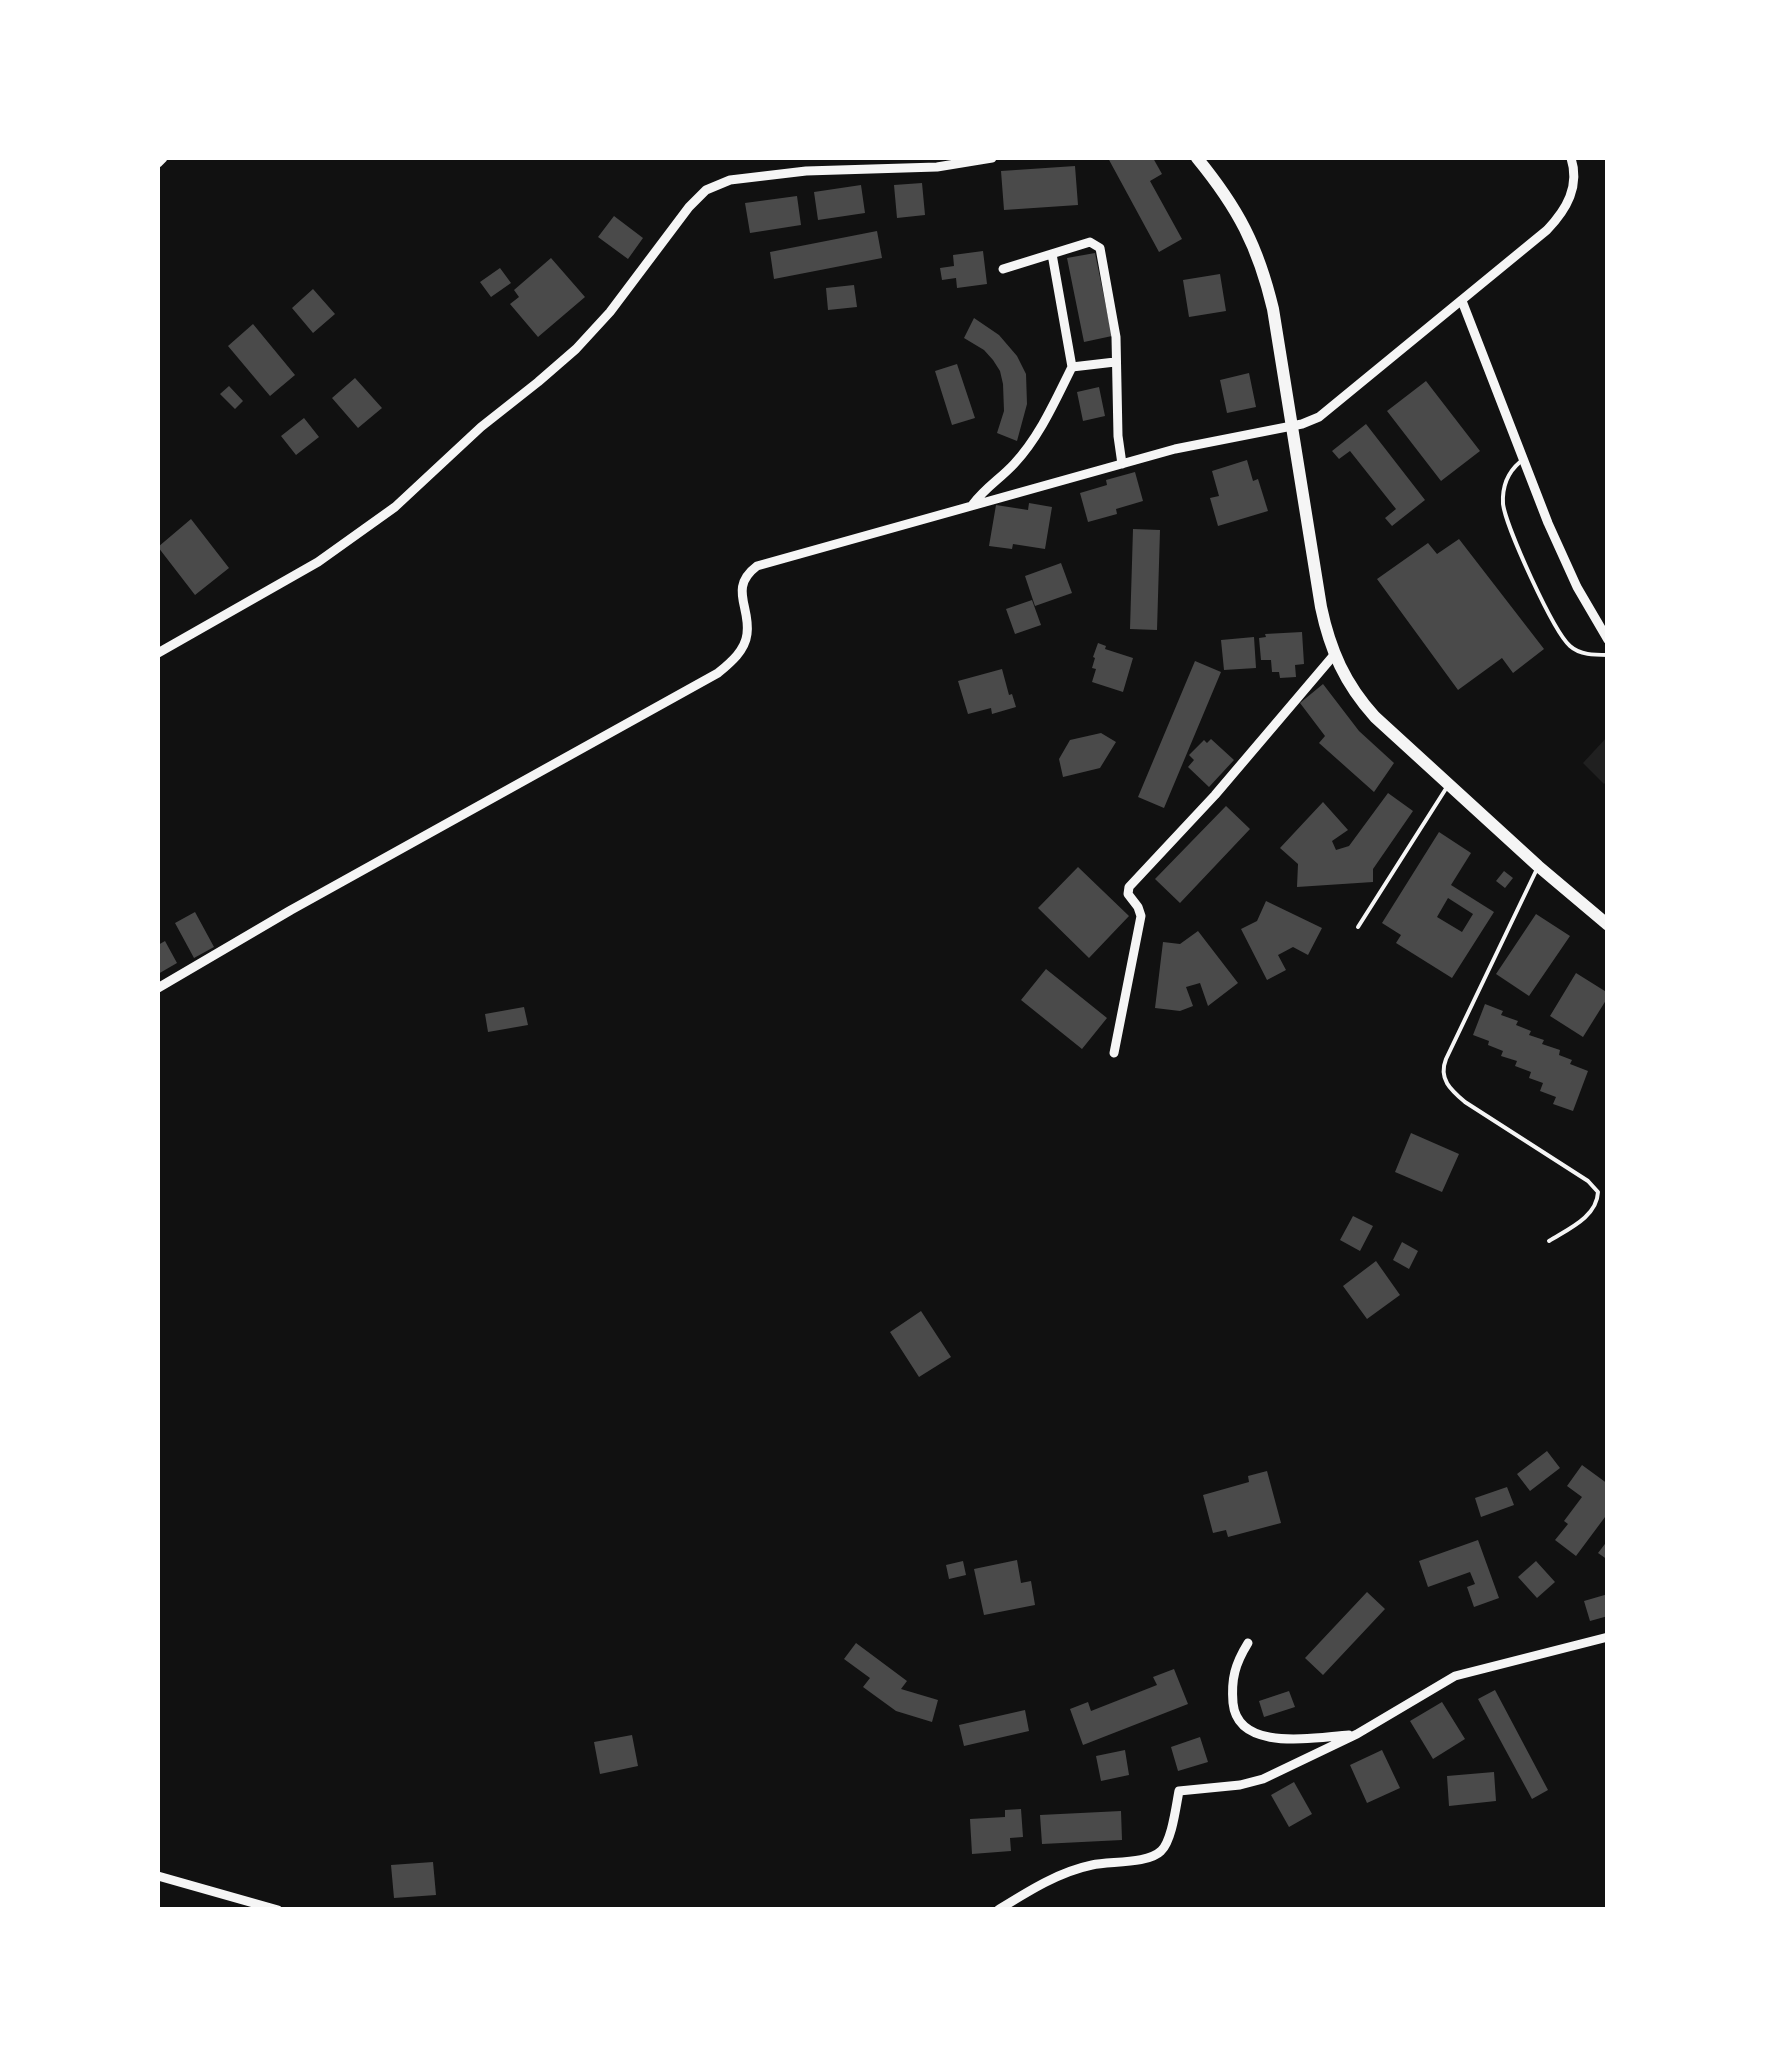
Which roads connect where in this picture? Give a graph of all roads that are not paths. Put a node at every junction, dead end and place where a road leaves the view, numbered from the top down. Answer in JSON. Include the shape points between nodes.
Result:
{"nodes":[{"id":1,"x":163,"y":158,"type":"edge"},
{"id":2,"x":992,"y":158,"type":"edge"},
{"id":3,"x":1197,"y":158,"type":"edge"},
{"id":4,"x":1571,"y":158,"type":"edge"},
{"id":5,"x":158,"y":163,"type":"edge"},
{"id":6,"x":1052,"y":254,"type":"junction"},
{"id":7,"x":1003,"y":269,"type":"dead end"},
{"id":8,"x":1462,"y":301,"type":"junction"},
{"id":9,"x":1115,"y":362,"type":"junction"},
{"id":10,"x":1072,"y":367,"type":"junction"},
{"id":11,"x":1292,"y":425,"type":"junction"},
{"id":12,"x":1523,"y":460,"type":"junction"},
{"id":13,"x":1122,"y":464,"type":"junction"},
{"id":14,"x":972,"y":506,"type":"junction"},
{"id":15,"x":1608,"y":640,"type":"edge"},
{"id":16,"x":158,"y":653,"type":"edge"},
{"id":17,"x":1334,"y":655,"type":"junction"},
{"id":18,"x":1608,"y":655,"type":"edge"},
{"id":19,"x":1449,"y":784,"type":"junction"},
{"id":20,"x":1538,"y":866,"type":"junction"},
{"id":21,"x":1608,"y":925,"type":"edge"},
{"id":22,"x":1358,"y":926,"type":"dead end"},
{"id":23,"x":158,"y":988,"type":"edge"},
{"id":24,"x":1114,"y":1053,"type":"dead end"},
{"id":25,"x":1548,"y":1241,"type":"dead end"},
{"id":26,"x":1608,"y":1637,"type":"edge"},
{"id":27,"x":1248,"y":1643,"type":"dead end"},
{"id":28,"x":1357,"y":1734,"type":"junction"},
{"id":29,"x":158,"y":1876,"type":"edge"},
{"id":30,"x":278,"y":1910,"type":"edge"},
{"id":31,"x":998,"y":1910,"type":"edge"}],
"edges":[{"from":1,"to":5,"type":"street"},
{"from":2,"to":16,"type":"street","via":[[937,167],[806,171],[730,180],[706,190],[576,349],[395,507],[318,562]]},
{"from":3,"to":11,"type":"main road","via":[[1240,216],[1260,260]]},
{"from":4,"to":8,"type":"street","via":[[1574,185],[1558,218]]},
{"from":6,"to":7,"type":"street"},
{"from":6,"to":9,"type":"street","via":[[1090,242],[1100,248]]},
{"from":6,"to":10,"type":"street"},
{"from":8,"to":11,"type":"street","via":[[1323,414]]},
{"from":8,"to":12,"type":"street"},
{"from":9,"to":10,"type":"street"},
{"from":9,"to":13,"type":"street"},
{"from":10,"to":14,"type":"street","via":[[1041,428]]},
{"from":11,"to":13,"type":"street"},
{"from":11,"to":17,"type":"main road"},
{"from":12,"to":15,"type":"street","via":[[1571,575]]},
{"from":12,"to":18,"type":"lane","via":[[1504,488],[1512,534],[1562,636],[1578,651]]},
{"from":13,"to":14,"type":"street"},
{"from":14,"to":23,"type":"street","via":[[757,566],[742,591],[747,638],[718,673]]},
{"from":17,"to":19,"type":"main road","via":[[1364,705]]},
{"from":17,"to":24,"type":"street","via":[[1129,887],[1140,916]]},
{"from":19,"to":20,"type":"main road"},
{"from":19,"to":22,"type":"lane"},
{"from":20,"to":21,"type":"main road"},
{"from":20,"to":25,"type":"lane","via":[[1443,1072],[1465,1102],[1598,1192],[1590,1212]]},
{"from":26,"to":28,"type":"street","via":[[1455,1676]]},
{"from":27,"to":28,"type":"street","via":[[1232,1689],[1237,1719],[1246,1729],[1278,1738]]},
{"from":28,"to":31,"type":"street","via":[[1258,1780],[1180,1791],[1159,1853],[1078,1869]]},
{"from":29,"to":30,"type":"street"}]}
